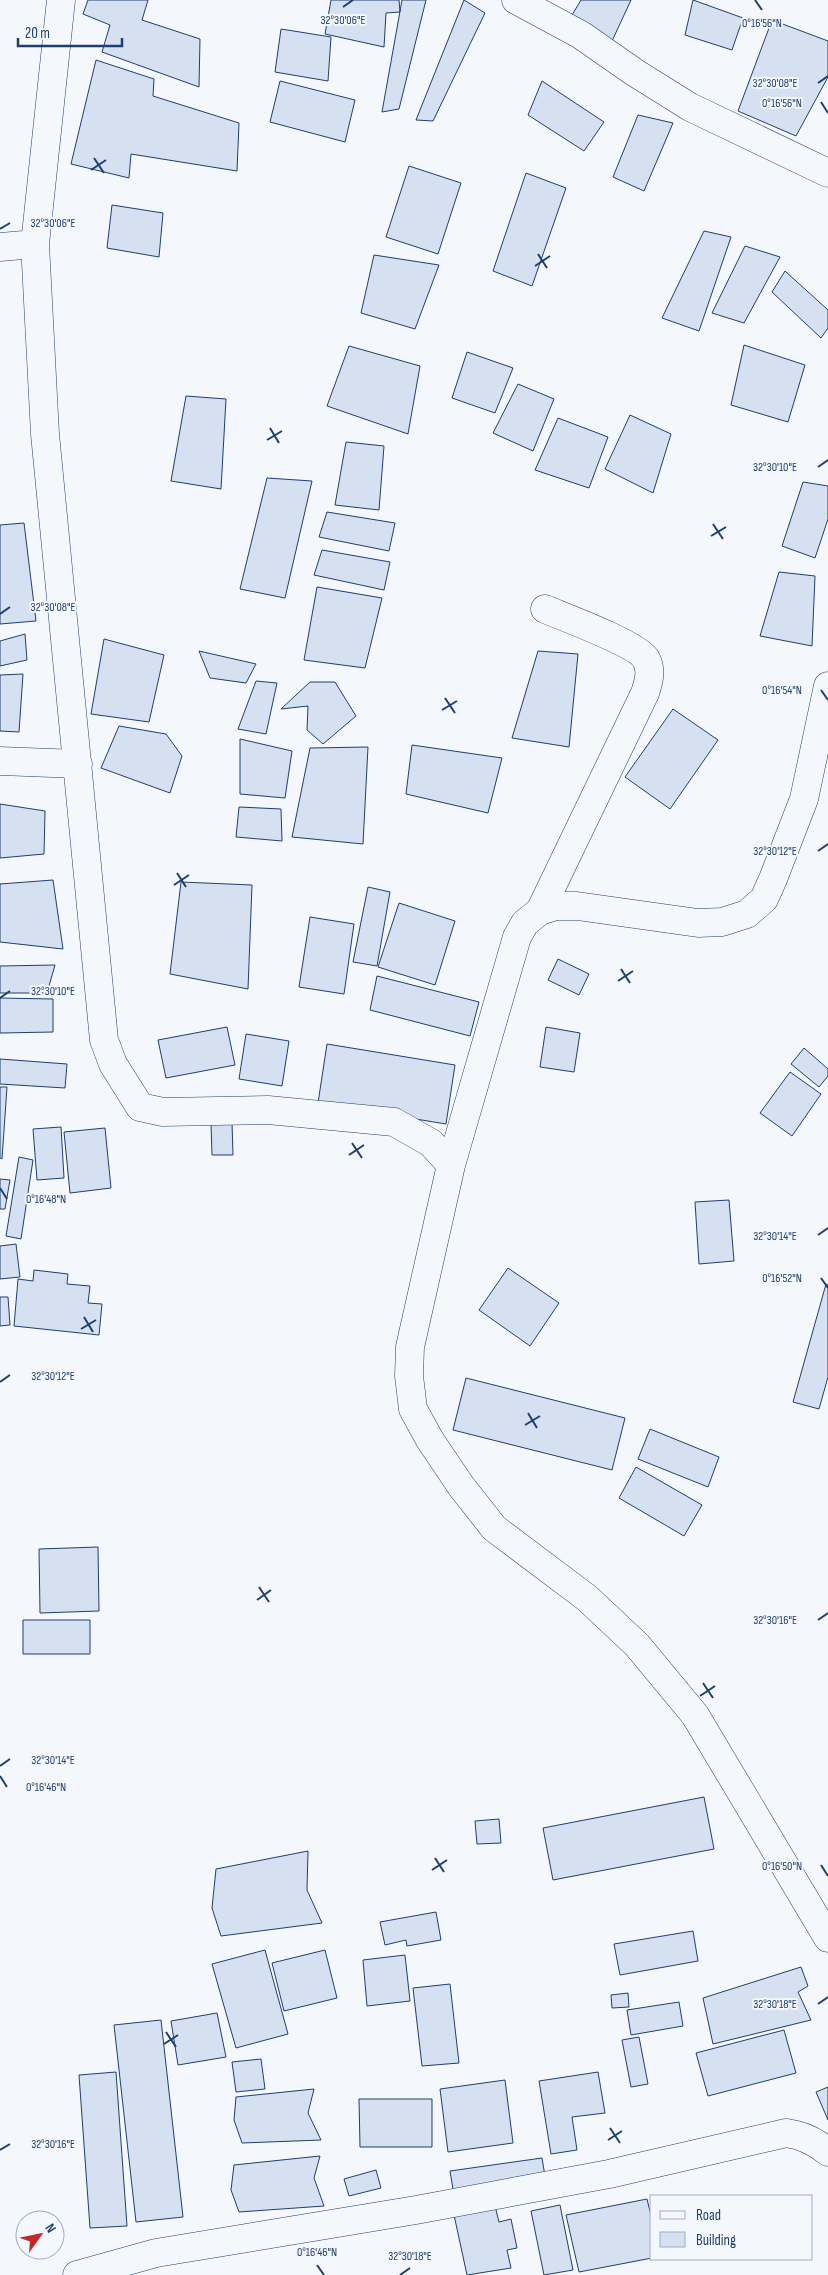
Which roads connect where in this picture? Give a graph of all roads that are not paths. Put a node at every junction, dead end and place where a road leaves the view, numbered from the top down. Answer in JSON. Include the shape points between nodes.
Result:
{"nodes":[{"id":1,"x":61,"y":0,"type":"edge"},
{"id":2,"x":516,"y":0,"type":"edge"},
{"id":3,"x":828,"y":173,"type":"edge"},
{"id":4,"x":35,"y":244,"type":"junction"},
{"id":5,"x":0,"y":248,"type":"edge"},
{"id":6,"x":545,"y":609,"type":"dead end"},
{"id":7,"x":828,"y":686,"type":"edge"},
{"id":8,"x":0,"y":761,"type":"edge"},
{"id":9,"x":78,"y":764,"type":"junction"},
{"id":10,"x":540,"y":911,"type":"junction"},
{"id":11,"x":451,"y":1165,"type":"junction"},
{"id":12,"x":828,"y":1938,"type":"edge"},
{"id":13,"x":828,"y":2152,"type":"edge"},
{"id":14,"x":77,"y":2275,"type":"edge"}],
"edges":[{"from":1,"to":4,"type":"street"},
{"from":2,"to":3,"type":"street","via":[[581,35],[690,107]]},
{"from":4,"to":5,"type":"street"},
{"from":4,"to":9,"type":"street","via":[[45,434]]},
{"from":6,"to":10,"type":"street","via":[[632,647],[645,657],[650,667],[641,702]]},
{"from":7,"to":10,"type":"street","via":[[804,799],[774,880],[764,899],[747,914],[722,922],[698,923],[577,906],[556,906]]},
{"from":8,"to":9,"type":"street"},
{"from":9,"to":11,"type":"street","via":[[104,1040],[113,1064],[140,1107],[163,1112],[268,1110],[394,1122],[431,1143]]},
{"from":10,"to":11,"type":"street","via":[[525,923],[517,937]]},
{"from":11,"to":12,"type":"street","via":[[410,1347],[413,1409],[461,1486],[494,1528],[586,1598],[637,1645],[695,1715]]},
{"from":13,"to":14,"type":"street","via":[[800,2135],[786,2133],[609,2174],[156,2253]]}]}
